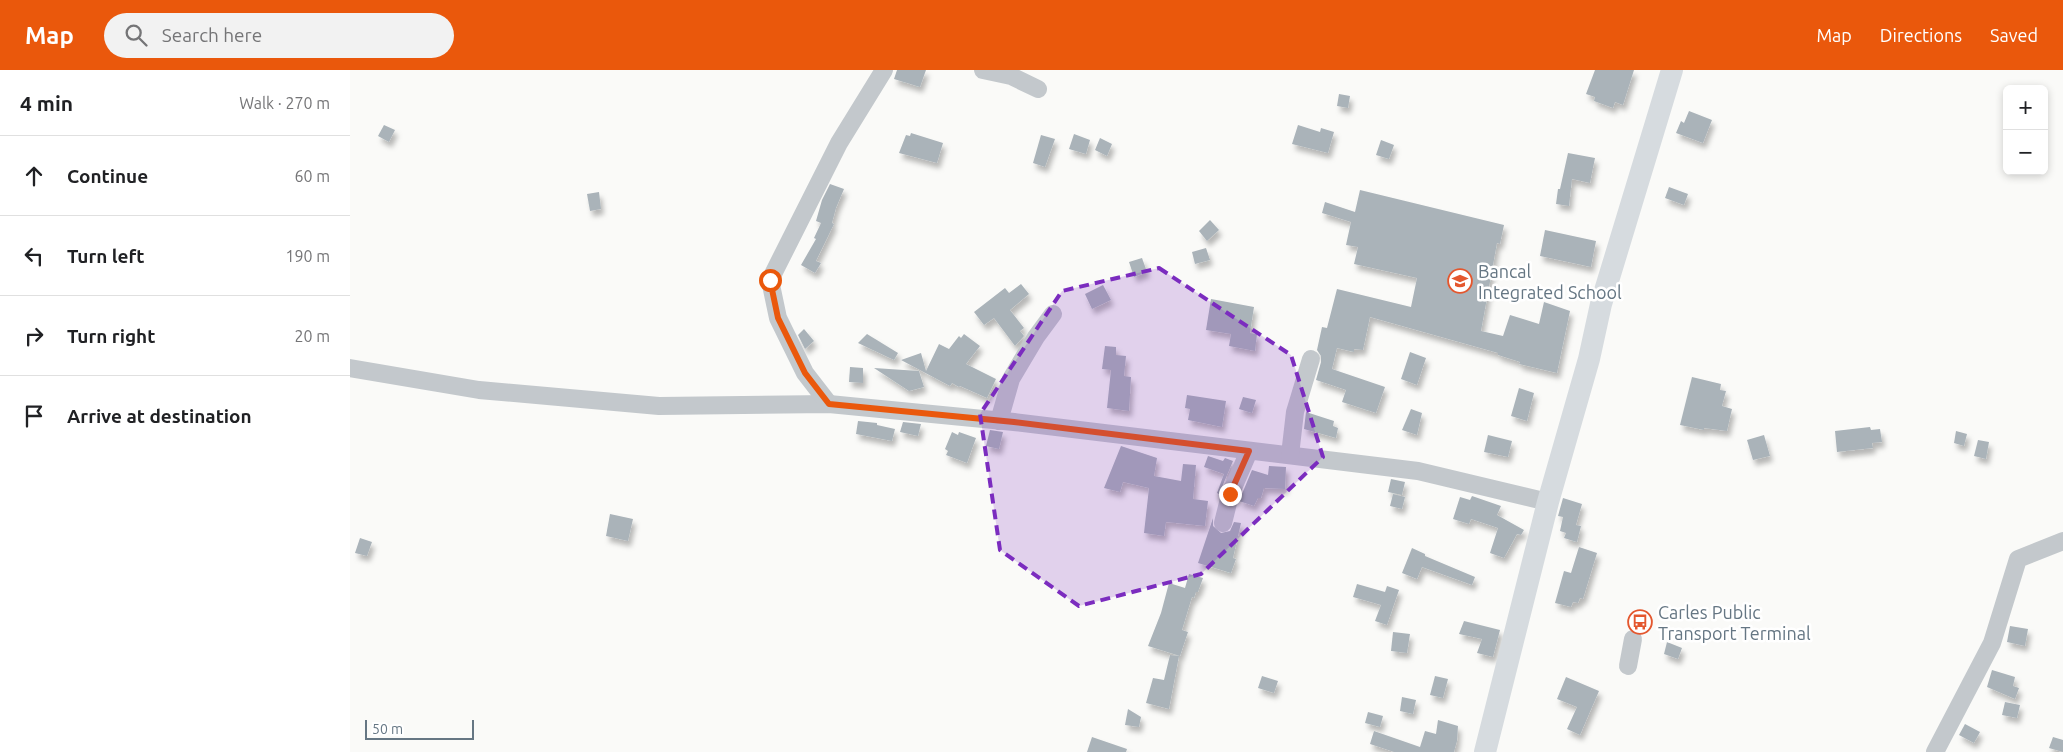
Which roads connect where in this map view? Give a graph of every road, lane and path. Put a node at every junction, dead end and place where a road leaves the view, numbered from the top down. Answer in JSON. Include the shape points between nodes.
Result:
{"nodes":[{"id":1,"x":884,"y":70,"type":"edge"},
{"id":2,"x":982,"y":70,"type":"edge"},
{"id":3,"x":1672,"y":70,"type":"edge"},
{"id":4,"x":1038,"y":90,"type":"dead end"},
{"id":5,"x":1053,"y":314,"type":"dead end"},
{"id":6,"x":1311,"y":359,"type":"dead end"},
{"id":7,"x":350,"y":368,"type":"edge"},
{"id":8,"x":829,"y":404,"type":"junction"},
{"id":9,"x":999,"y":421,"type":"junction"},
{"id":10,"x":1249,"y":451,"type":"junction"},
{"id":11,"x":1290,"y":455,"type":"junction"},
{"id":12,"x":1548,"y":502,"type":"junction"},
{"id":13,"x":1223,"y":523,"type":"dead end"},
{"id":14,"x":2063,"y":541,"type":"edge"},
{"id":15,"x":1633,"y":639,"type":"dead end"},
{"id":16,"x":1628,"y":666,"type":"dead end"},
{"id":17,"x":1485,"y":752,"type":"edge"},
{"id":18,"x":1935,"y":752,"type":"edge"}],
"edges":[{"from":1,"to":8,"type":"street","via":[[839,143],[770,280],[778,318],[805,373]]},
{"from":2,"to":4,"type":"street","via":[[1011,76]]},
{"from":3,"to":12,"type":"main road","via":[[1601,304],[1589,359]]},
{"from":5,"to":9,"type":"street","via":[[1011,379]]},
{"from":6,"to":11,"type":"street","via":[[1295,412]]},
{"from":7,"to":8,"type":"street","via":[[479,390],[659,406]]},
{"from":8,"to":9,"type":"street"},
{"from":9,"to":10,"type":"street"},
{"from":10,"to":11,"type":"street"},
{"from":10,"to":13,"type":"street","via":[[1230,494]]},
{"from":11,"to":12,"type":"street","via":[[1418,471]]},
{"from":12,"to":17,"type":"main road"},
{"from":14,"to":18,"type":"street","via":[[2018,559],[1992,644]]},
{"from":15,"to":16,"type":"street"}]}
